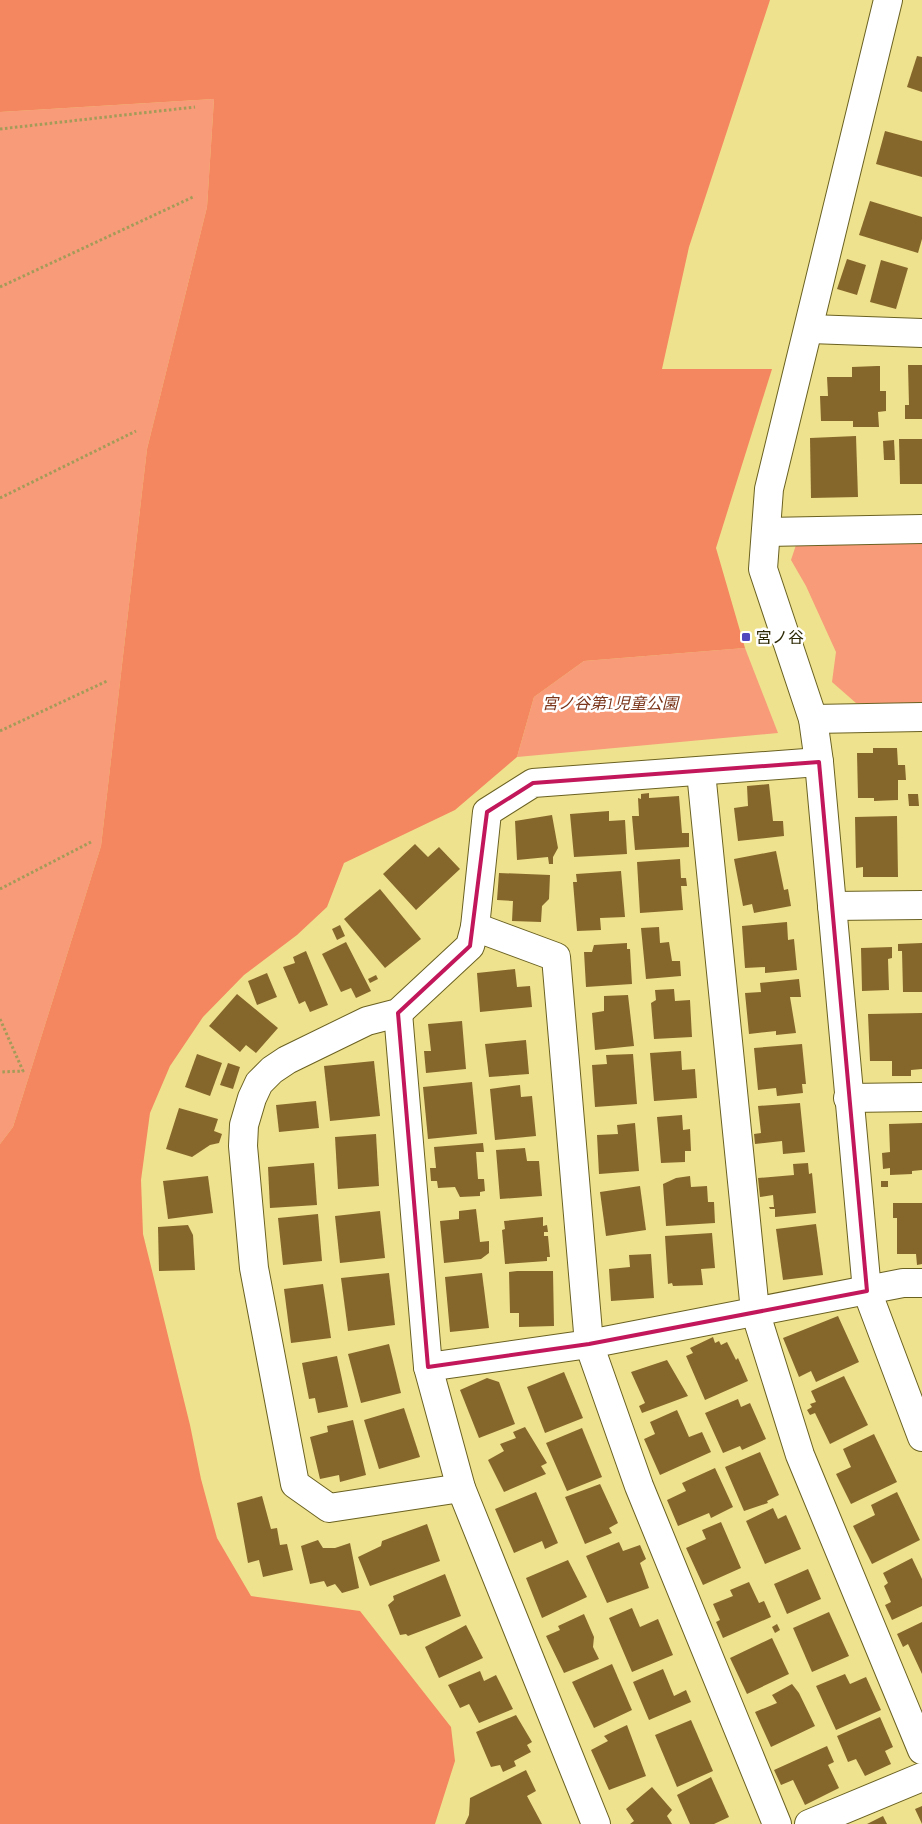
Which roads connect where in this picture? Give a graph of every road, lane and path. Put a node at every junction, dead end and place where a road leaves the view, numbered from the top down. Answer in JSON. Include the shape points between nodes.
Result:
{"nodes":[{"id":1,"x":888,"y":0,"type":"edge"},
{"id":2,"x":195,"y":107,"type":"dead end"},
{"id":3,"x":0,"y":129,"type":"edge"},
{"id":4,"x":193,"y":197,"type":"dead end"},
{"id":5,"x":0,"y":287,"type":"edge"},
{"id":6,"x":810,"y":329,"type":"junction"},
{"id":7,"x":922,"y":333,"type":"edge"},
{"id":8,"x":136,"y":431,"type":"dead end"},
{"id":9,"x":0,"y":498,"type":"edge"},
{"id":10,"x":922,"y":529,"type":"edge"},
{"id":11,"x":766,"y":532,"type":"junction"},
{"id":12,"x":107,"y":681,"type":"dead end"},
{"id":13,"x":922,"y":717,"type":"edge"},
{"id":14,"x":813,"y":719,"type":"junction"},
{"id":15,"x":0,"y":731,"type":"edge"},
{"id":16,"x":819,"y":762,"type":"junction"},
{"id":17,"x":701,"y":772,"type":"junction"},
{"id":18,"x":92,"y":842,"type":"dead end"},
{"id":19,"x":0,"y":889,"type":"edge"},
{"id":20,"x":922,"y":905,"type":"edge"},
{"id":21,"x":832,"y":906,"type":"junction"},
{"id":22,"x":475,"y":927,"type":"junction"},
{"id":23,"x":398,"y":1013,"type":"junction"},
{"id":24,"x":0,"y":1019,"type":"edge"},
{"id":25,"x":0,"y":1072,"type":"edge"},
{"id":26,"x":922,"y":1097,"type":"edge"},
{"id":27,"x":848,"y":1098,"type":"junction"},
{"id":28,"x":922,"y":1283,"type":"edge"},
{"id":29,"x":867,"y":1291,"type":"junction"},
{"id":30,"x":755,"y":1311,"type":"junction"},
{"id":31,"x":589,"y":1344,"type":"junction"},
{"id":32,"x":428,"y":1367,"type":"junction"},
{"id":33,"x":922,"y":1437,"type":"edge"},
{"id":34,"x":460,"y":1488,"type":"junction"},
{"id":35,"x":922,"y":1750,"type":"edge"},
{"id":36,"x":922,"y":1777,"type":"edge"},
{"id":37,"x":596,"y":1824,"type":"edge"},
{"id":38,"x":777,"y":1824,"type":"edge"},
{"id":39,"x":809,"y":1824,"type":"edge"}],
"edges":[{"from":1,"to":6,"type":"street"},
{"from":2,"to":3,"type":"path"},
{"from":4,"to":5,"type":"path"},
{"from":6,"to":7,"type":"street"},
{"from":6,"to":11,"type":"street","via":[[769,489]]},
{"from":8,"to":9,"type":"path"},
{"from":10,"to":11,"type":"street"},
{"from":11,"to":14,"type":"street","via":[[764,569]]},
{"from":12,"to":15,"type":"path"},
{"from":13,"to":14,"type":"street"},
{"from":14,"to":16,"type":"street"},
{"from":16,"to":17,"type":"street"},
{"from":16,"to":21,"type":"street"},
{"from":17,"to":22,"type":"street","via":[[533,783],[487,812]]},
{"from":17,"to":30,"type":"street"},
{"from":18,"to":19,"type":"path"},
{"from":20,"to":21,"type":"street"},
{"from":21,"to":27,"type":"street"},
{"from":22,"to":23,"type":"street","via":[[470,946]]},
{"from":22,"to":31,"type":"street","via":[[556,957]]},
{"from":23,"to":32,"type":"street"},
{"from":23,"to":34,"type":"street","via":[[368,1021],[287,1060],[259,1084],[244,1125],[243,1146],[254,1268],[295,1484],[329,1508]]},
{"from":24,"to":25,"type":"path","via":[[23,1071]]},
{"from":26,"to":27,"type":"street"},
{"from":27,"to":29,"type":"street"},
{"from":28,"to":29,"type":"street","via":[[904,1283]]},
{"from":29,"to":30,"type":"street"},
{"from":29,"to":33,"type":"street"},
{"from":30,"to":31,"type":"street"},
{"from":30,"to":35,"type":"street","via":[[800,1455]]},
{"from":31,"to":32,"type":"street"},
{"from":31,"to":38,"type":"street","via":[[639,1486]]},
{"from":32,"to":34,"type":"street"},
{"from":34,"to":37,"type":"street"},
{"from":36,"to":39,"type":"street"}]}
